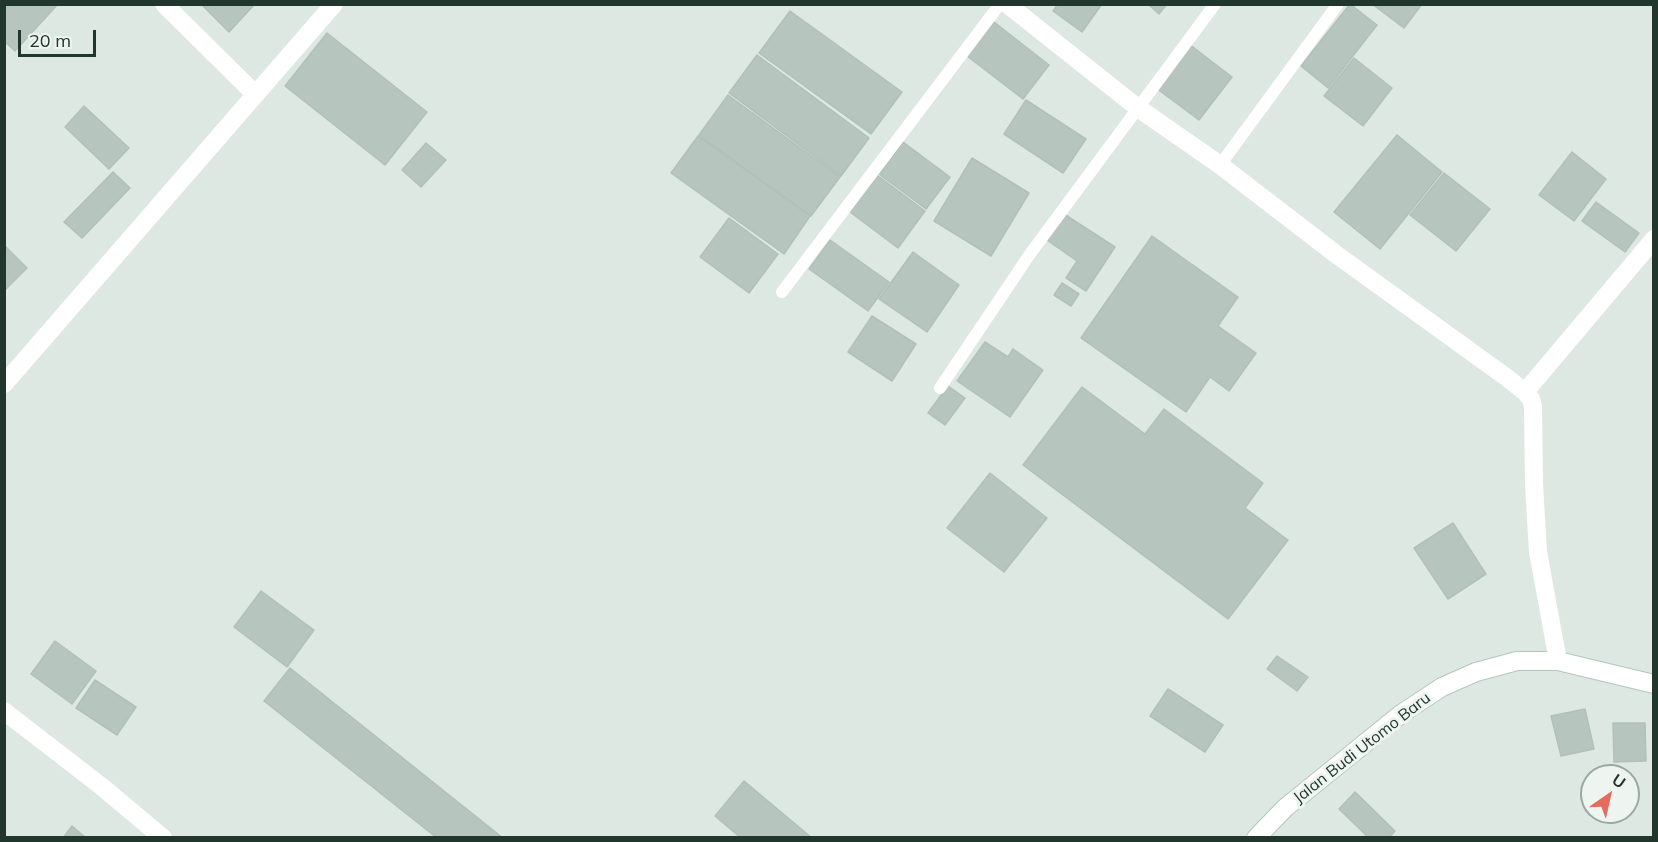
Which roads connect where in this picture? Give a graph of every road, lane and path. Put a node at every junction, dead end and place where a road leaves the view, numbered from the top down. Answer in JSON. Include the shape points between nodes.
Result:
{"nodes":[{"id":1,"x":164,"y":4,"type":"edge"},
{"id":2,"x":333,"y":4,"type":"edge"},
{"id":3,"x":1000,"y":4,"type":"edge"},
{"id":4,"x":1008,"y":4,"type":"edge"},
{"id":5,"x":1215,"y":4,"type":"edge"},
{"id":6,"x":1338,"y":4,"type":"edge"},
{"id":7,"x":255,"y":94,"type":"junction"},
{"id":8,"x":1138,"y":108,"type":"junction"},
{"id":9,"x":1220,"y":165,"type":"junction"},
{"id":10,"x":1653,"y":239,"type":"edge"},
{"id":11,"x":782,"y":292,"type":"dead end"},
{"id":12,"x":4,"y":384,"type":"edge"},
{"id":13,"x":940,"y":388,"type":"dead end"},
{"id":14,"x":1526,"y":393,"type":"junction"},
{"id":15,"x":1558,"y":661,"type":"junction"},
{"id":16,"x":1653,"y":684,"type":"edge"},
{"id":17,"x":4,"y":711,"type":"edge"},
{"id":18,"x":163,"y":837,"type":"edge"},
{"id":19,"x":1256,"y":837,"type":"edge"}],
"edges":[{"from":1,"to":7,"type":"street"},
{"from":2,"to":7,"type":"street"},
{"from":3,"to":11,"type":"lane"},
{"from":4,"to":8,"type":"street"},
{"from":5,"to":8,"type":"lane"},
{"from":6,"to":9,"type":"lane"},
{"from":7,"to":12,"type":"street"},
{"from":8,"to":9,"type":"street"},
{"from":8,"to":13,"type":"lane","via":[[1030,254]]},
{"from":9,"to":14,"type":"street"},
{"from":10,"to":14,"type":"street"},
{"from":14,"to":15,"type":"street","via":[[1533,406],[1536,532]]},
{"from":15,"to":16,"type":"street","name":"Jalan Budi Utomo Baru"},
{"from":15,"to":19,"type":"street","name":"Jalan Budi Utomo Baru","via":[[1517,661],[1476,672],[1442,687],[1401,714],[1285,808]]},
{"from":17,"to":18,"type":"street"}]}
